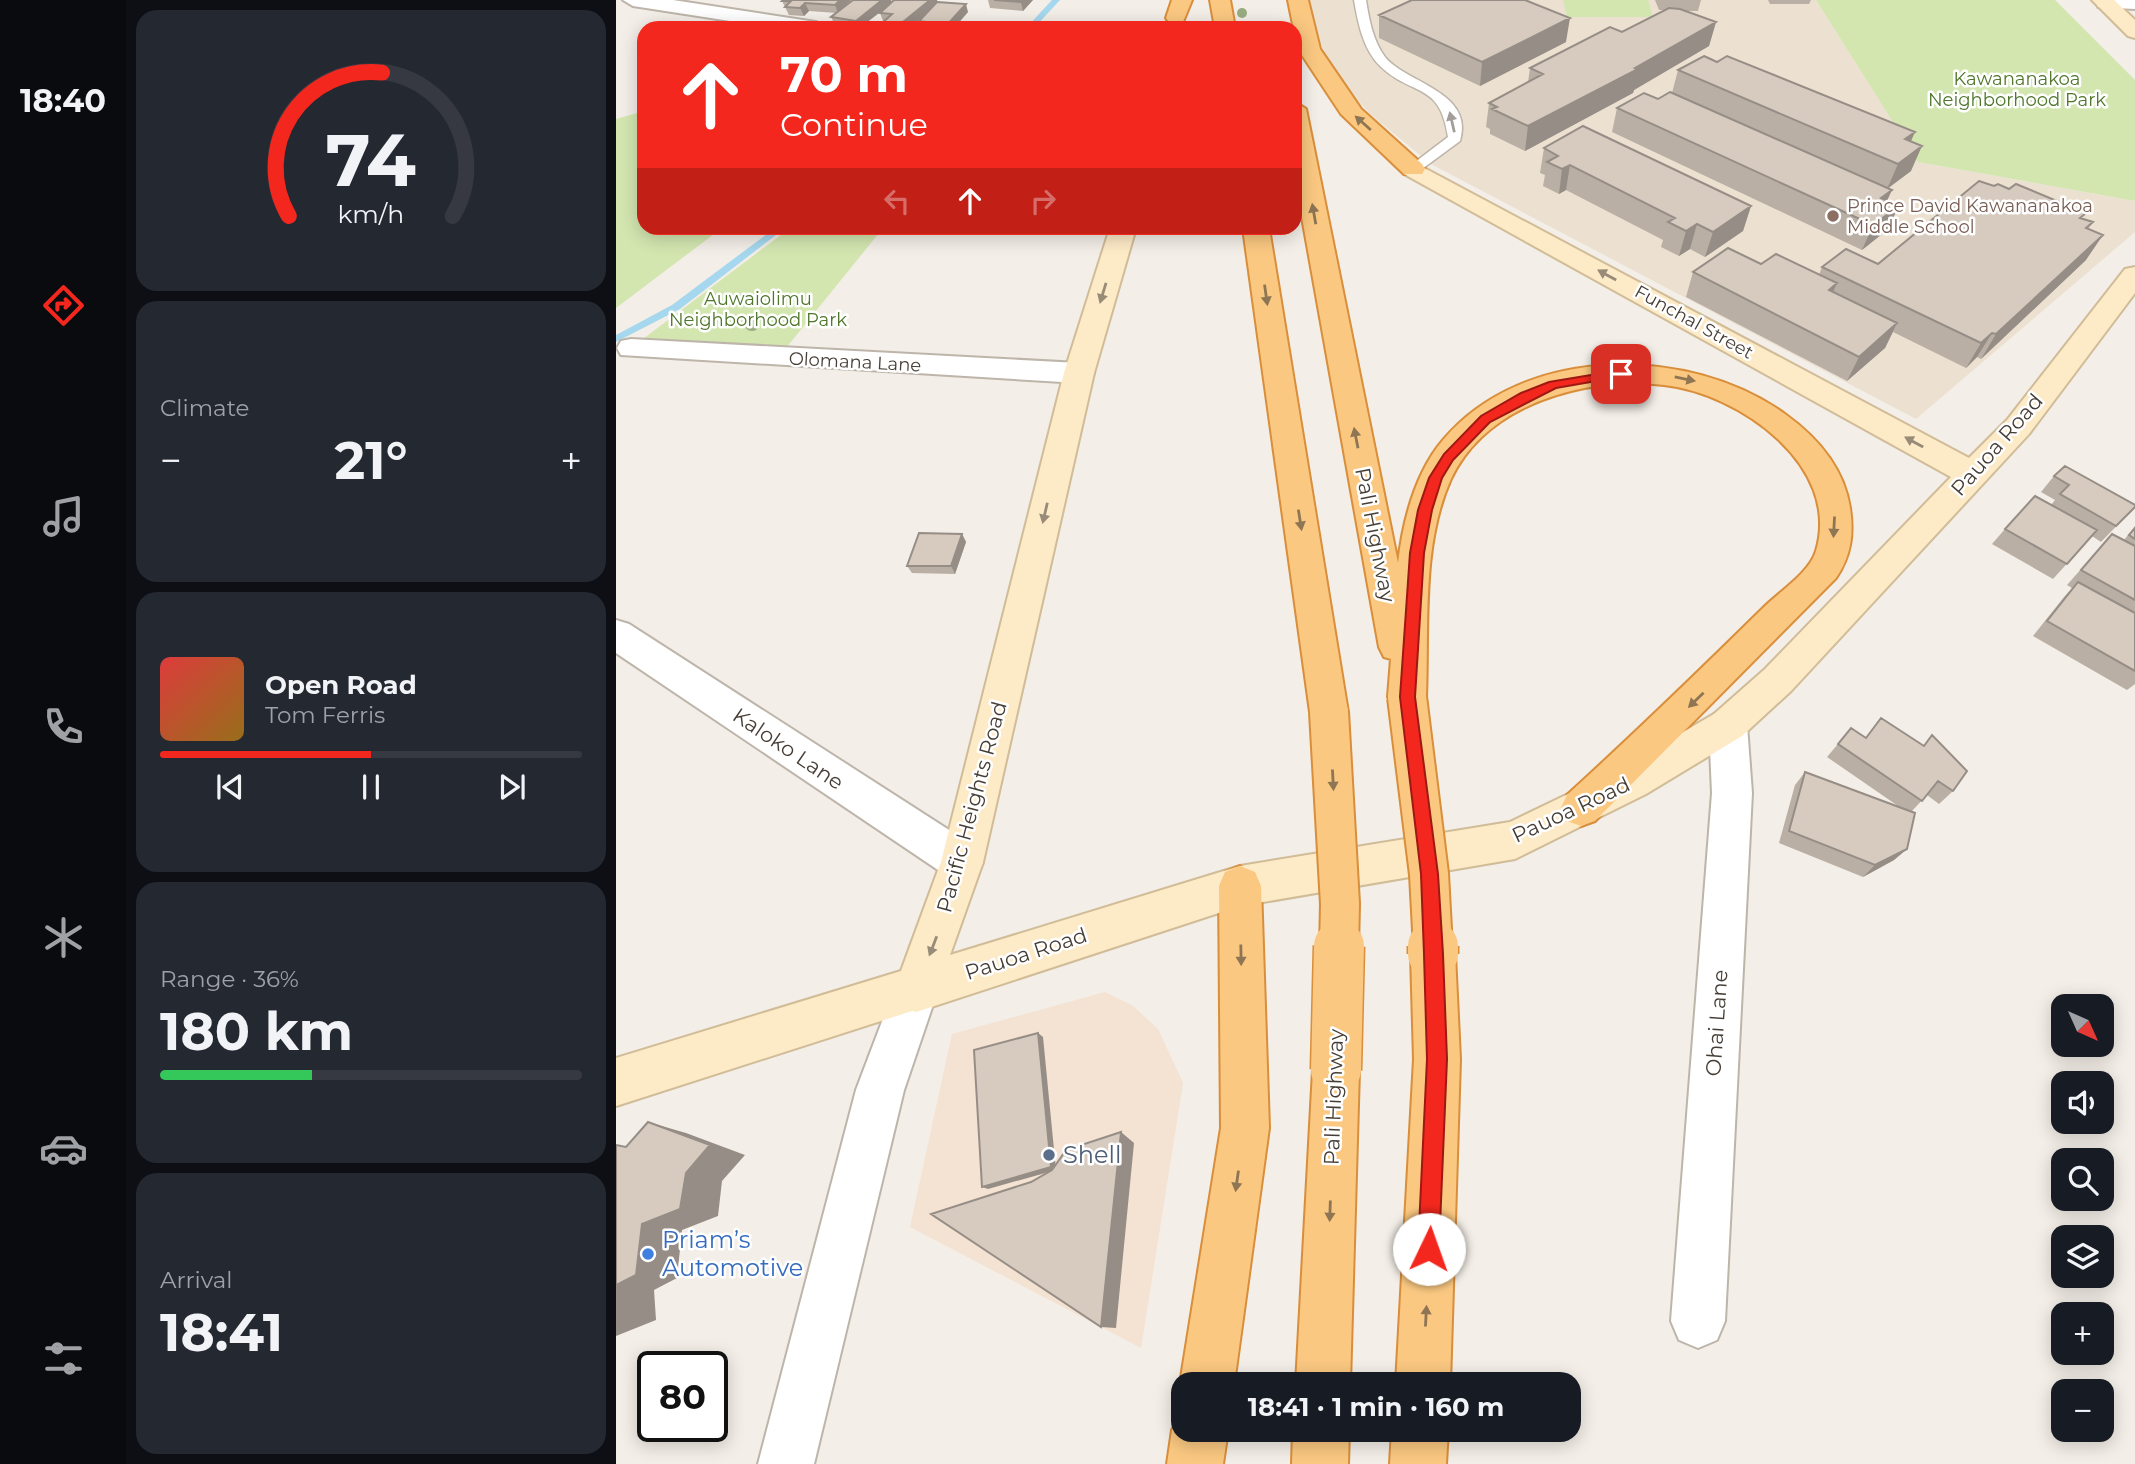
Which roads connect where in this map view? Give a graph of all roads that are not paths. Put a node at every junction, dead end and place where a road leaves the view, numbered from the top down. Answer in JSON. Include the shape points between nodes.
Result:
{"nodes":[{"id":1,"x":633,"y":0,"type":"edge"},
{"id":2,"x":1220,"y":0,"type":"edge"},
{"id":3,"x":1298,"y":0,"type":"edge"},
{"id":4,"x":1360,"y":0,"type":"edge"},
{"id":5,"x":2104,"y":2,"type":"edge"},
{"id":6,"x":2135,"y":3,"type":"edge"},
{"id":7,"x":770,"y":21,"type":"edge"},
{"id":8,"x":1224,"y":21,"type":"edge"},
{"id":9,"x":2135,"y":32,"type":"edge"},
{"id":10,"x":1302,"y":148,"type":"edge"},
{"id":11,"x":1413,"y":169,"type":"junction"},
{"id":12,"x":1121,"y":235,"type":"edge"},
{"id":13,"x":1257,"y":235,"type":"edge"},
{"id":14,"x":2135,"y":275,"type":"edge"},
{"id":15,"x":631,"y":348,"type":"dead end"},
{"id":16,"x":1079,"y":373,"type":"junction"},
{"id":17,"x":1974,"y":475,"type":"junction"},
{"id":18,"x":616,"y":634,"type":"edge"},
{"id":19,"x":1407,"y":697,"type":"junction"},
{"id":20,"x":1728,"y":725,"type":"junction"},
{"id":21,"x":1581,"y":808,"type":"junction"},
{"id":22,"x":962,"y":862,"type":"junction"},
{"id":23,"x":1240,"y":886,"type":"junction"},
{"id":24,"x":916,"y":990,"type":"junction"},
{"id":25,"x":616,"y":1082,"type":"edge"},
{"id":26,"x":1698,"y":1321,"type":"dead end"},
{"id":27,"x":1209,"y":1372,"type":"edge"},
{"id":28,"x":1323,"y":1372,"type":"edge"},
{"id":29,"x":1424,"y":1372,"type":"edge"},
{"id":30,"x":1198,"y":1442,"type":"edge"},
{"id":31,"x":1321,"y":1442,"type":"edge"},
{"id":32,"x":1419,"y":1442,"type":"edge"},
{"id":33,"x":786,"y":1464,"type":"edge"},
{"id":34,"x":1195,"y":1464,"type":"edge"},
{"id":35,"x":1320,"y":1464,"type":"edge"},
{"id":36,"x":1418,"y":1464,"type":"edge"}],
"edges":[{"from":1,"to":7,"type":"street"},
{"from":2,"to":8,"type":"highway"},
{"from":11,"to":3,"type":"highway","one_way":true,"via":[[1353,114],[1309,49]]},
{"from":11,"to":4,"type":"lane","one_way":true,"via":[[1455,138],[1454,122],[1446,100],[1384,64],[1365,27]]},
{"from":5,"to":6,"type":"street"},
{"from":5,"to":9,"type":"main road"},
{"from":19,"to":10,"type":"highway","name":"Pali Highway","one_way":true},
{"from":17,"to":11,"type":"main road","name":"Funchal Street","one_way":true},
{"from":12,"to":16,"type":"main road","name":"Pacific Heights Road","one_way":true},
{"from":13,"to":28,"type":"highway","name":"Pali Highway","one_way":true,"bridge":true,"via":[[1329,712],[1340,904]]},
{"from":14,"to":17,"type":"main road","name":"Pauoa Road","via":[[2018,427]]},
{"from":15,"to":16,"type":"street","name":"Olomana Lane"},
{"from":16,"to":22,"type":"main road","name":"Pacific Heights Road","one_way":true},
{"from":17,"to":20,"type":"main road","name":"Pauoa Road","via":[[1778,680]]},
{"from":18,"to":22,"type":"street","name":"Kaloko Lane"},
{"from":19,"to":21,"type":"highway","one_way":true,"via":[[1417,553],[1425,510],[1435,478],[1448,457],[1485,419],[1553,384],[1621,374],[1699,382],[1758,410],[1814,457],[1832,489],[1836,527],[1830,560],[1702,694]]},
{"from":29,"to":19,"type":"highway","name":"Pali Highway","one_way":true,"bridge":true,"via":[[1437,1059],[1429,874]]},
{"from":20,"to":21,"type":"main road","name":"Pauoa Road"},
{"from":20,"to":26,"type":"street","name":"Ohai Lane","via":[[1732,793]]},
{"from":21,"to":23,"type":"main road","name":"Pauoa Road","via":[[1514,840]]},
{"from":22,"to":24,"type":"main road","name":"Pacific Heights Road","one_way":true},
{"from":23,"to":24,"type":"main road","name":"Pauoa Road"},
{"from":23,"to":27,"type":"highway","one_way":true,"via":[[1245,1128]]},
{"from":24,"to":25,"type":"main road","name":"Pauoa Road"},
{"from":24,"to":33,"type":"street","name":"Pacific Heights Road","via":[[880,1090]]},
{"from":30,"to":34,"type":"highway"},
{"from":31,"to":35,"type":"highway"},
{"from":32,"to":36,"type":"highway"}]}
